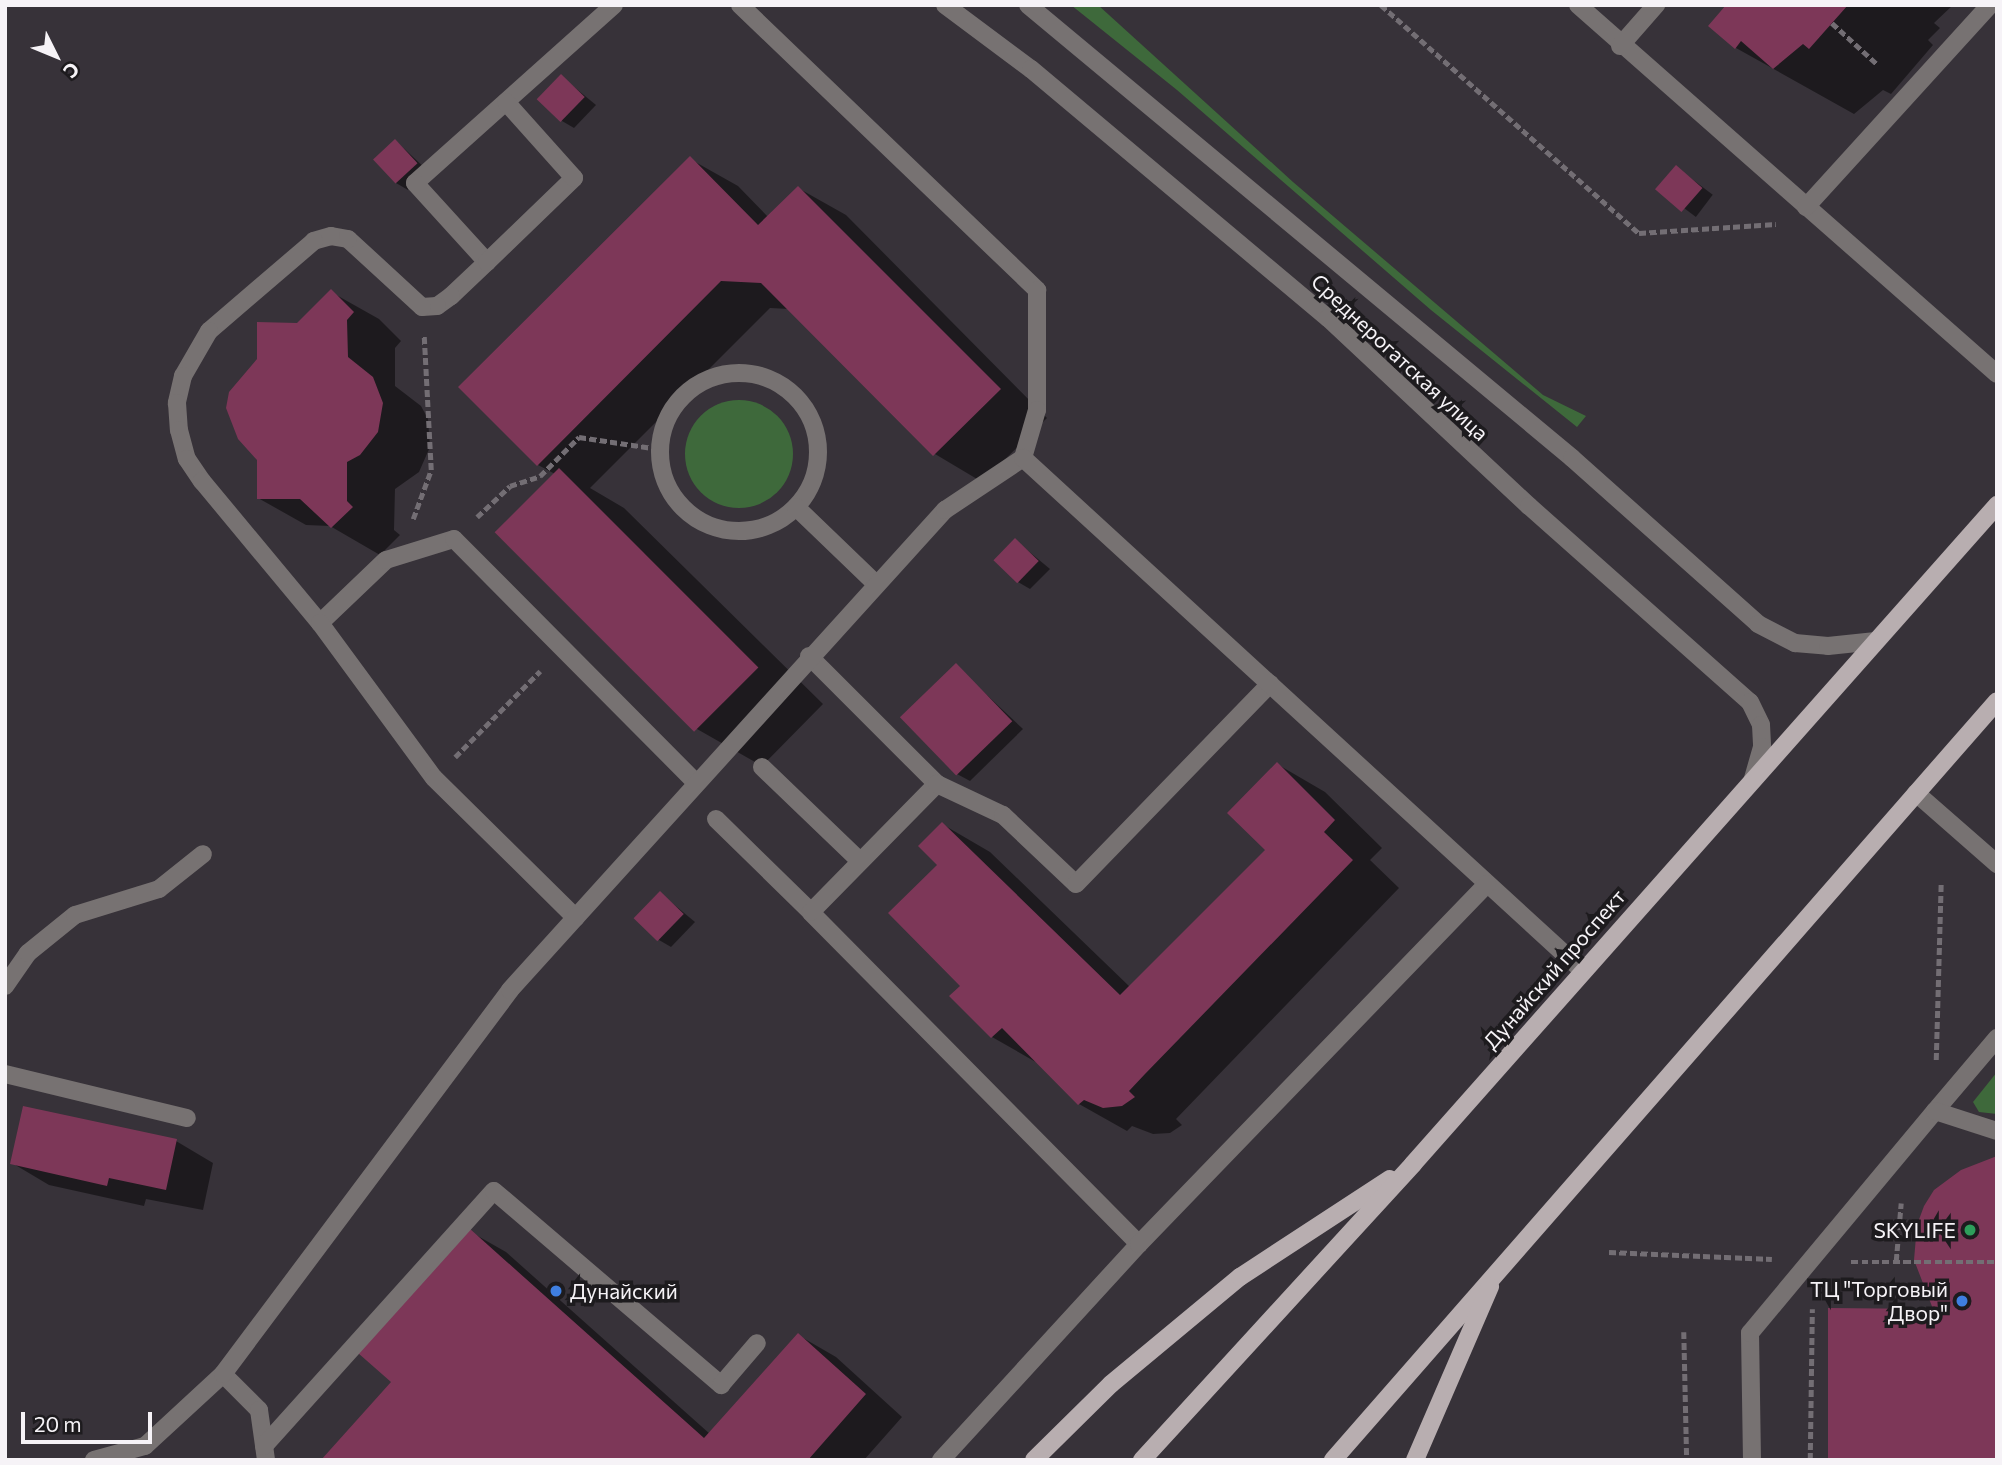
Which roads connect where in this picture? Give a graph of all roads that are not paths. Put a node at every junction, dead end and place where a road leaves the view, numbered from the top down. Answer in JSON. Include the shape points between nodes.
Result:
{"nodes":[{"id":1,"x":614,"y":5,"type":"edge"},
{"id":2,"x":740,"y":5,"type":"edge"},
{"id":3,"x":945,"y":5,"type":"edge"},
{"id":4,"x":1028,"y":5,"type":"edge"},
{"id":5,"x":1578,"y":5,"type":"edge"},
{"id":6,"x":1656,"y":5,"type":"edge"},
{"id":7,"x":1990,"y":5,"type":"edge"},
{"id":8,"x":1620,"y":46,"type":"junction"},
{"id":9,"x":506,"y":102,"type":"junction"},
{"id":10,"x":1806,"y":207,"type":"junction"},
{"id":11,"x":487,"y":262,"type":"junction"},
{"id":12,"x":1997,"y":374,"type":"edge"},
{"id":13,"x":1023,"y":458,"type":"junction"},
{"id":14,"x":1997,"y":505,"type":"edge"},
{"id":15,"x":796,"y":507,"type":"junction"},
{"id":16,"x":875,"y":583,"type":"junction"},
{"id":17,"x":320,"y":623,"type":"junction"},
{"id":18,"x":1876,"y":640,"type":"junction"},
{"id":19,"x":809,"y":656,"type":"junction"},
{"id":20,"x":1270,"y":684,"type":"junction"},
{"id":21,"x":1997,"y":701,"type":"edge"},
{"id":22,"x":762,"y":767,"type":"dead end"},
{"id":23,"x":1752,"y":780,"type":"junction"},
{"id":24,"x":696,"y":783,"type":"junction"},
{"id":25,"x":937,"y":784,"type":"junction"},
{"id":26,"x":1916,"y":793,"type":"junction"},
{"id":27,"x":716,"y":819,"type":"dead end"},
{"id":28,"x":204,"y":854,"type":"dead end"},
{"id":29,"x":860,"y":861,"type":"junction"},
{"id":30,"x":1997,"y":864,"type":"edge"},
{"id":31,"x":1486,"y":884,"type":"junction"},
{"id":32,"x":811,"y":912,"type":"junction"},
{"id":33,"x":576,"y":918,"type":"junction"},
{"id":34,"x":1582,"y":970,"type":"junction"},
{"id":35,"x":5,"y":986,"type":"edge"},
{"id":36,"x":1997,"y":1038,"type":"edge"},
{"id":37,"x":5,"y":1074,"type":"edge"},
{"id":38,"x":1935,"y":1111,"type":"junction"},
{"id":39,"x":187,"y":1118,"type":"dead end"},
{"id":40,"x":1997,"y":1131,"type":"edge"},
{"id":41,"x":1413,"y":1164,"type":"junction"},
{"id":42,"x":1139,"y":1244,"type":"junction"},
{"id":43,"x":1498,"y":1267,"type":"junction"},
{"id":44,"x":757,"y":1343,"type":"dead end"},
{"id":45,"x":223,"y":1374,"type":"junction"},
{"id":46,"x":265,"y":1453,"type":"edge"},
{"id":47,"x":94,"y":1460,"type":"edge"},
{"id":48,"x":941,"y":1460,"type":"edge"},
{"id":49,"x":1034,"y":1460,"type":"edge"},
{"id":50,"x":1142,"y":1460,"type":"edge"},
{"id":51,"x":1333,"y":1460,"type":"edge"},
{"id":52,"x":1415,"y":1460,"type":"edge"},
{"id":53,"x":1752,"y":1460,"type":"edge"}],
"edges":[{"from":1,"to":9,"type":"street"},
{"from":2,"to":13,"type":"street","via":[[1037,290],[1037,410]]},
{"from":3,"to":23,"type":"street","name":"Среднерогатская улица","via":[[1031,69],[1328,318],[1529,506],[1750,702],[1761,725],[1762,747]]},
{"from":4,"to":18,"type":"street","name":"Среднерогатская улица","via":[[1572,458],[1758,624],[1795,643]]},
{"from":5,"to":8,"type":"street"},
{"from":6,"to":8,"type":"street"},
{"from":7,"to":10,"type":"street"},
{"from":8,"to":10,"type":"street"},
{"from":9,"to":11,"type":"street","via":[[574,178]]},
{"from":9,"to":11,"type":"street","via":[[415,183]]},
{"from":10,"to":12,"type":"street"},
{"from":11,"to":17,"type":"street","via":[[444,301],[422,307],[348,239],[331,236],[314,241],[209,331],[183,376],[177,403],[187,459]]},
{"from":13,"to":16,"type":"street","via":[[944,510]]},
{"from":13,"to":20,"type":"street"},
{"from":14,"to":18,"type":"main road","name":"Дунайский проспект"},
{"from":15,"to":15,"type":"street","via":[[817,473],[819,443],[804,404],[779,382],[735,372],[695,385],[669,412],[659,449],[668,489],[697,520],[723,531],[746,532],[774,524]]},
{"from":15,"to":16,"type":"street"},
{"from":16,"to":19,"type":"street"},
{"from":17,"to":24,"type":"street","via":[[386,560],[454,539]]},
{"from":17,"to":33,"type":"street","via":[[434,778]]},
{"from":18,"to":23,"type":"main road","name":"Дунайский проспект"},
{"from":19,"to":24,"type":"street"},
{"from":19,"to":25,"type":"street"},
{"from":20,"to":25,"type":"street","via":[[1076,884],[1003,815]]},
{"from":20,"to":31,"type":"street"},
{"from":21,"to":26,"type":"main road"},
{"from":22,"to":29,"type":"street"},
{"from":23,"to":34,"type":"main road","name":"Дунайский проспект"},
{"from":24,"to":33,"type":"street"},
{"from":25,"to":29,"type":"street"},
{"from":26,"to":30,"type":"street"},
{"from":26,"to":43,"type":"main road"},
{"from":27,"to":32,"type":"street"},
{"from":28,"to":35,"type":"street","via":[[159,889],[75,915],[28,953]]},
{"from":29,"to":32,"type":"street"},
{"from":31,"to":34,"type":"street"},
{"from":31,"to":42,"type":"street"},
{"from":32,"to":42,"type":"street"},
{"from":33,"to":45,"type":"street","via":[[510,990]]},
{"from":34,"to":41,"type":"main road","name":"Дунайский проспект"},
{"from":36,"to":38,"type":"street"},
{"from":37,"to":39,"type":"street"},
{"from":38,"to":40,"type":"street"},
{"from":38,"to":53,"type":"street","via":[[1750,1333]]},
{"from":41,"to":49,"type":"main road","via":[[1240,1277],[1111,1384]]},
{"from":41,"to":50,"type":"main road","name":"Дунайский проспект"},
{"from":42,"to":48,"type":"street"},
{"from":43,"to":51,"type":"main road"},
{"from":43,"to":52,"type":"main road"},
{"from":44,"to":46,"type":"street","via":[[721,1385],[494,1191]]},
{"from":45,"to":46,"type":"street","via":[[259,1410]]},
{"from":45,"to":47,"type":"street","via":[[145,1446]]}]}
